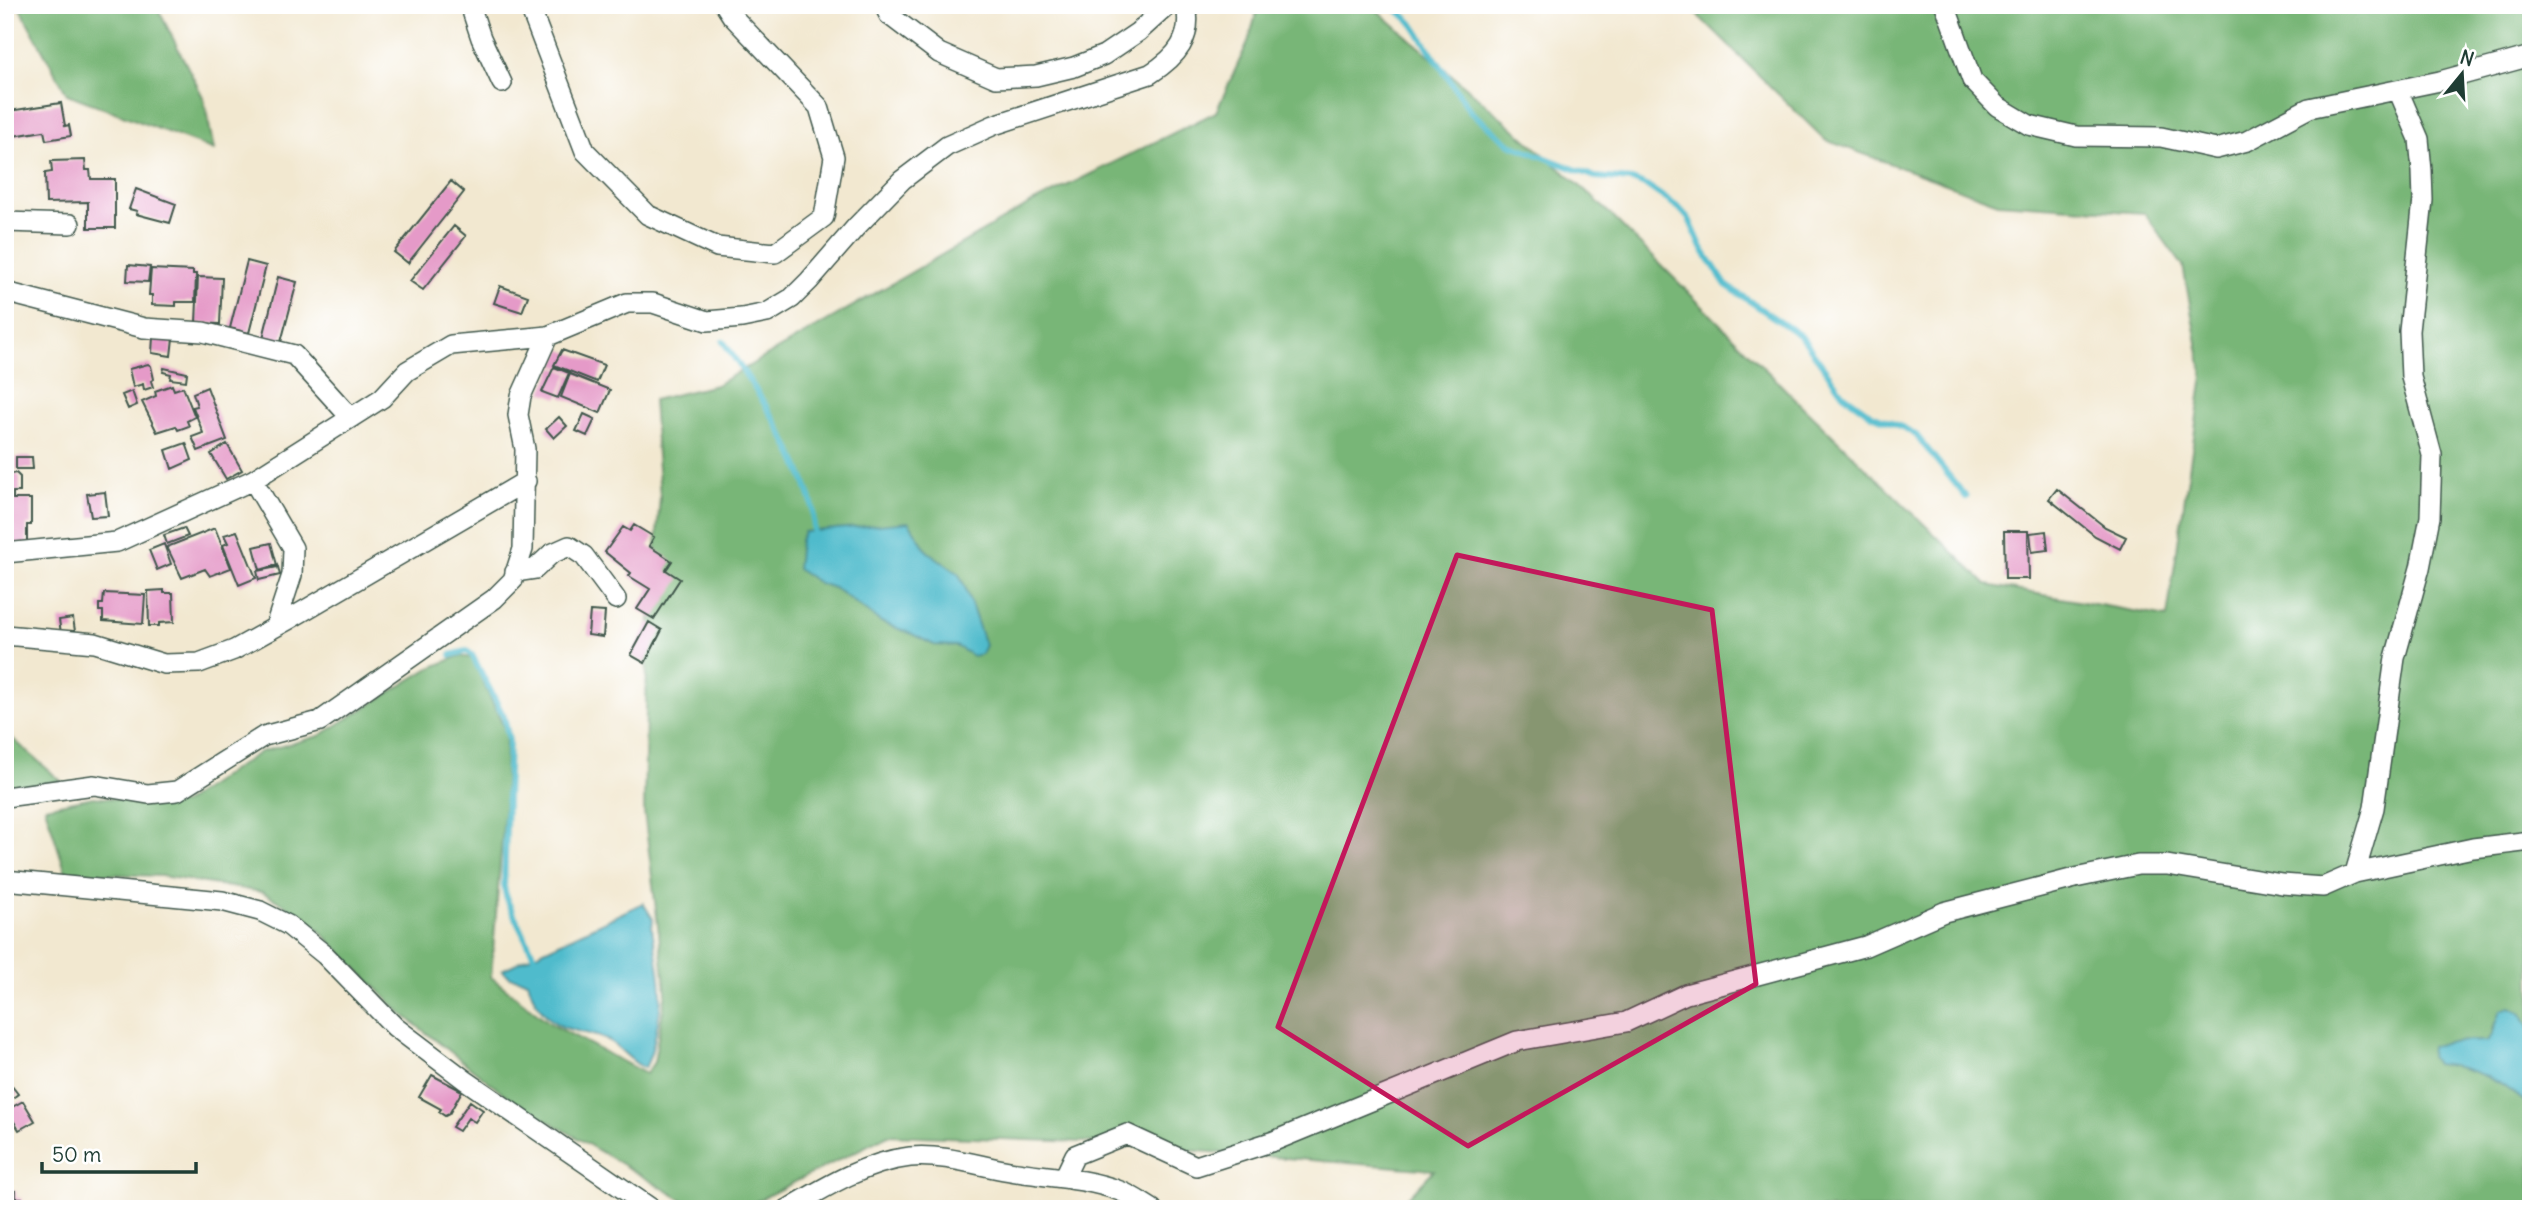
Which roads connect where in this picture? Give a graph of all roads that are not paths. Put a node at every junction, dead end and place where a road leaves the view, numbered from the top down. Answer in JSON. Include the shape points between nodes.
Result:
{"nodes":[{"id":1,"x":470,"y":5,"type":"edge"},
{"id":2,"x":529,"y":5,"type":"edge"},
{"id":3,"x":725,"y":5,"type":"edge"},
{"id":4,"x":884,"y":5,"type":"edge"},
{"id":5,"x":1168,"y":5,"type":"edge"},
{"id":6,"x":1186,"y":5,"type":"edge"},
{"id":7,"x":1945,"y":5,"type":"edge"},
{"id":8,"x":2531,"y":56,"type":"edge"},
{"id":9,"x":502,"y":83,"type":"dead end"},
{"id":10,"x":2398,"y":90,"type":"junction"},
{"id":11,"x":5,"y":222,"type":"edge"},
{"id":12,"x":70,"y":225,"type":"dead end"},
{"id":13,"x":5,"y":292,"type":"edge"},
{"id":14,"x":548,"y":336,"type":"junction"},
{"id":15,"x":351,"y":418,"type":"junction"},
{"id":16,"x":253,"y":480,"type":"junction"},
{"id":17,"x":526,"y":481,"type":"junction"},
{"id":18,"x":5,"y":552,"type":"edge"},
{"id":19,"x":515,"y":572,"type":"junction"},
{"id":20,"x":616,"y":600,"type":"dead end"},
{"id":21,"x":275,"y":627,"type":"junction"},
{"id":22,"x":5,"y":635,"type":"edge"},
{"id":23,"x":5,"y":797,"type":"edge"},
{"id":24,"x":2531,"y":841,"type":"edge"},
{"id":25,"x":2355,"y":873,"type":"junction"},
{"id":26,"x":5,"y":880,"type":"edge"},
{"id":27,"x":1064,"y":1178,"type":"junction"},
{"id":28,"x":652,"y":1209,"type":"edge"},
{"id":29,"x":788,"y":1209,"type":"edge"},
{"id":30,"x":1152,"y":1209,"type":"edge"}],
"edges":[{"from":1,"to":9,"type":"street"},
{"from":2,"to":3,"type":"street","via":[[585,151],[648,215],[717,247],[775,253],[824,217],[834,157],[819,107]]},
{"from":4,"to":5,"type":"street","via":[[889,15],[939,53],[996,78],[1036,76],[1104,55]]},
{"from":6,"to":14,"type":"street","via":[[1183,44],[1167,64],[947,146],[902,180],[792,298],[767,313],[708,321],[653,303],[627,303]]},
{"from":7,"to":10,"type":"street","via":[[1972,80],[1997,106],[2029,125],[2076,136],[2161,137],[2216,149],[2247,141],[2309,108]]},
{"from":8,"to":10,"type":"street"},
{"from":10,"to":25,"type":"street","via":[[2419,139],[2422,171],[2409,331],[2411,376],[2432,454],[2430,517],[2395,658],[2374,808]]},
{"from":11,"to":12,"type":"street"},
{"from":13,"to":15,"type":"street","via":[[144,328],[203,332],[294,355]]},
{"from":14,"to":15,"type":"street","via":[[451,345],[407,371],[382,398]]},
{"from":14,"to":17,"type":"street","via":[[521,396],[518,415]]},
{"from":15,"to":16,"type":"street"},
{"from":16,"to":18,"type":"street","via":[[117,542]]},
{"from":16,"to":21,"type":"street","via":[[293,548],[292,575]]},
{"from":17,"to":19,"type":"street","via":[[523,549]]},
{"from":17,"to":21,"type":"street"},
{"from":19,"to":20,"type":"street","via":[[535,569],[569,546],[584,556]]},
{"from":19,"to":23,"type":"street","via":[[494,599],[320,721],[264,736],[177,790],[148,794],[94,785]]},
{"from":21,"to":22,"type":"street","via":[[199,663],[164,664],[95,643]]},
{"from":24,"to":25,"type":"street"},
{"from":25,"to":27,"type":"street","via":[[2323,887],[2167,865],[2138,865],[2075,878],[1944,912],[1866,946],[1686,995],[1626,1022],[1517,1041],[1274,1141],[1196,1166],[1127,1134],[1075,1155]]},
{"from":26,"to":28,"type":"street","via":[[222,901],[260,911],[288,925],[325,955],[396,1027]]},
{"from":27,"to":29,"type":"street","via":[[909,1157],[824,1188]]},
{"from":27,"to":30,"type":"street","via":[[1120,1191]]}]}
